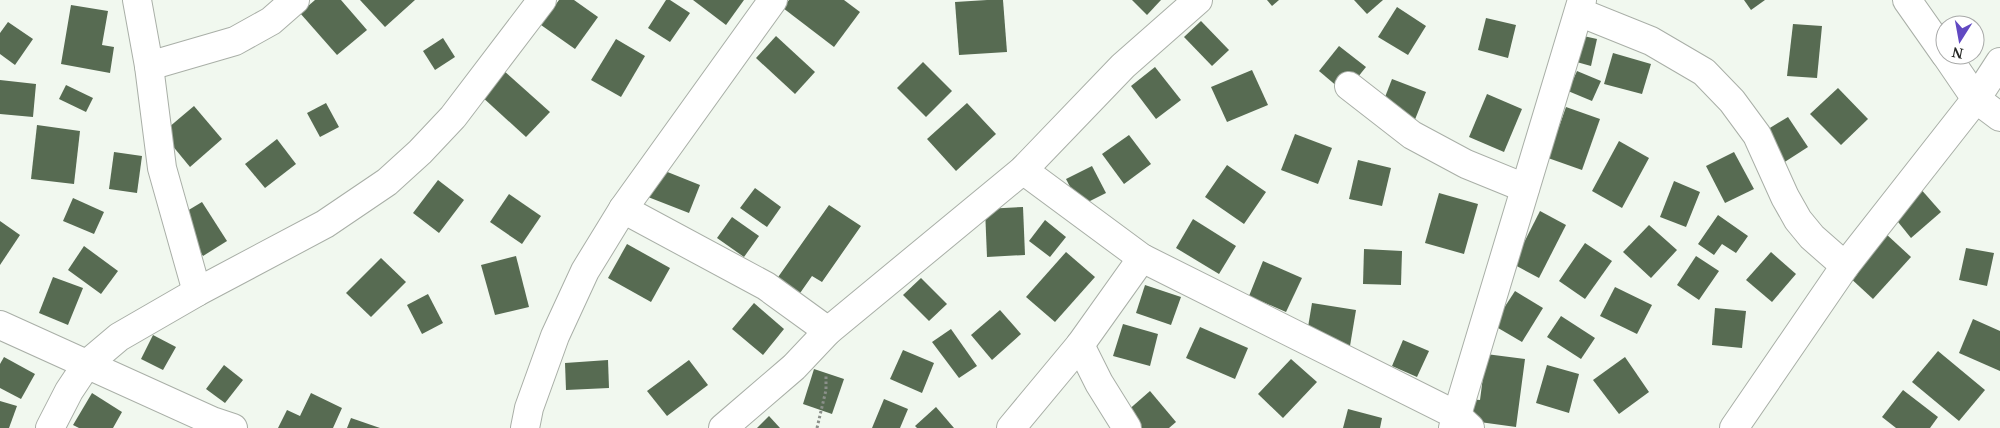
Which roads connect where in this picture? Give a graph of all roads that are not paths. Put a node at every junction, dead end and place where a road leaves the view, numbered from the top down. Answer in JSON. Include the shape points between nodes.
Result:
{"nodes":[{"id":1,"x":137,"y":0,"type":"edge"},
{"id":2,"x":296,"y":0,"type":"edge"},
{"id":3,"x":542,"y":0,"type":"edge"},
{"id":4,"x":773,"y":0,"type":"edge"},
{"id":5,"x":1198,"y":0,"type":"edge"},
{"id":6,"x":1907,"y":0,"type":"edge"},
{"id":7,"x":1580,"y":6,"type":"edge"},
{"id":8,"x":1935,"y":40,"type":"edge"},
{"id":9,"x":2000,"y":62,"type":"edge"},
{"id":10,"x":1953,"y":65,"type":"edge"},
{"id":11,"x":148,"y":66,"type":"junction"},
{"id":12,"x":1349,"y":86,"type":"dead end"},
{"id":13,"x":1976,"y":99,"type":"junction"},
{"id":14,"x":2000,"y":117,"type":"edge"},
{"id":15,"x":1024,"y":170,"type":"junction"},
{"id":16,"x":1525,"y":188,"type":"junction"},
{"id":17,"x":623,"y":209,"type":"junction"},
{"id":18,"x":1142,"y":258,"type":"junction"},
{"id":19,"x":1844,"y":266,"type":"junction"},
{"id":20,"x":197,"y":292,"type":"junction"},
{"id":21,"x":0,"y":325,"type":"edge"},
{"id":22,"x":828,"y":331,"type":"junction"},
{"id":23,"x":1080,"y":345,"type":"junction"},
{"id":24,"x":87,"y":364,"type":"junction"},
{"id":25,"x":1460,"y":424,"type":"edge"},
{"id":26,"x":50,"y":428,"type":"edge"},
{"id":27,"x":233,"y":428,"type":"edge"},
{"id":28,"x":525,"y":428,"type":"edge"},
{"id":29,"x":723,"y":428,"type":"edge"},
{"id":30,"x":1011,"y":428,"type":"edge"},
{"id":31,"x":1127,"y":428,"type":"edge"},
{"id":32,"x":1734,"y":428,"type":"edge"}],
"edges":[{"from":1,"to":11,"type":"street"},
{"from":2,"to":11,"type":"street","via":[[271,21],[235,41]]},
{"from":3,"to":20,"type":"street","via":[[453,116],[386,182],[326,224]]},
{"from":4,"to":17,"type":"street"},
{"from":5,"to":15,"type":"street","via":[[1123,66]]},
{"from":6,"to":8,"type":"street"},
{"from":7,"to":16,"type":"street"},
{"from":7,"to":19,"type":"street","via":[[1704,72],[1732,101],[1757,135],[1798,220]]},
{"from":9,"to":13,"type":"street"},
{"from":10,"to":13,"type":"street"},
{"from":11,"to":20,"type":"street","via":[[162,168]]},
{"from":12,"to":16,"type":"street","via":[[1412,135],[1466,164]]},
{"from":13,"to":14,"type":"street"},
{"from":13,"to":19,"type":"street"},
{"from":15,"to":18,"type":"street"},
{"from":15,"to":22,"type":"street"},
{"from":16,"to":25,"type":"street"},
{"from":17,"to":22,"type":"street","via":[[766,286]]},
{"from":17,"to":28,"type":"street","via":[[586,271],[555,336]]},
{"from":18,"to":23,"type":"street"},
{"from":18,"to":25,"type":"street"},
{"from":19,"to":32,"type":"street"},
{"from":20,"to":24,"type":"street","via":[[119,337]]},
{"from":21,"to":24,"type":"street"},
{"from":22,"to":29,"type":"street","via":[[794,367]]},
{"from":23,"to":30,"type":"street"},
{"from":23,"to":31,"type":"street"},
{"from":24,"to":26,"type":"street"},
{"from":24,"to":27,"type":"street"}]}
